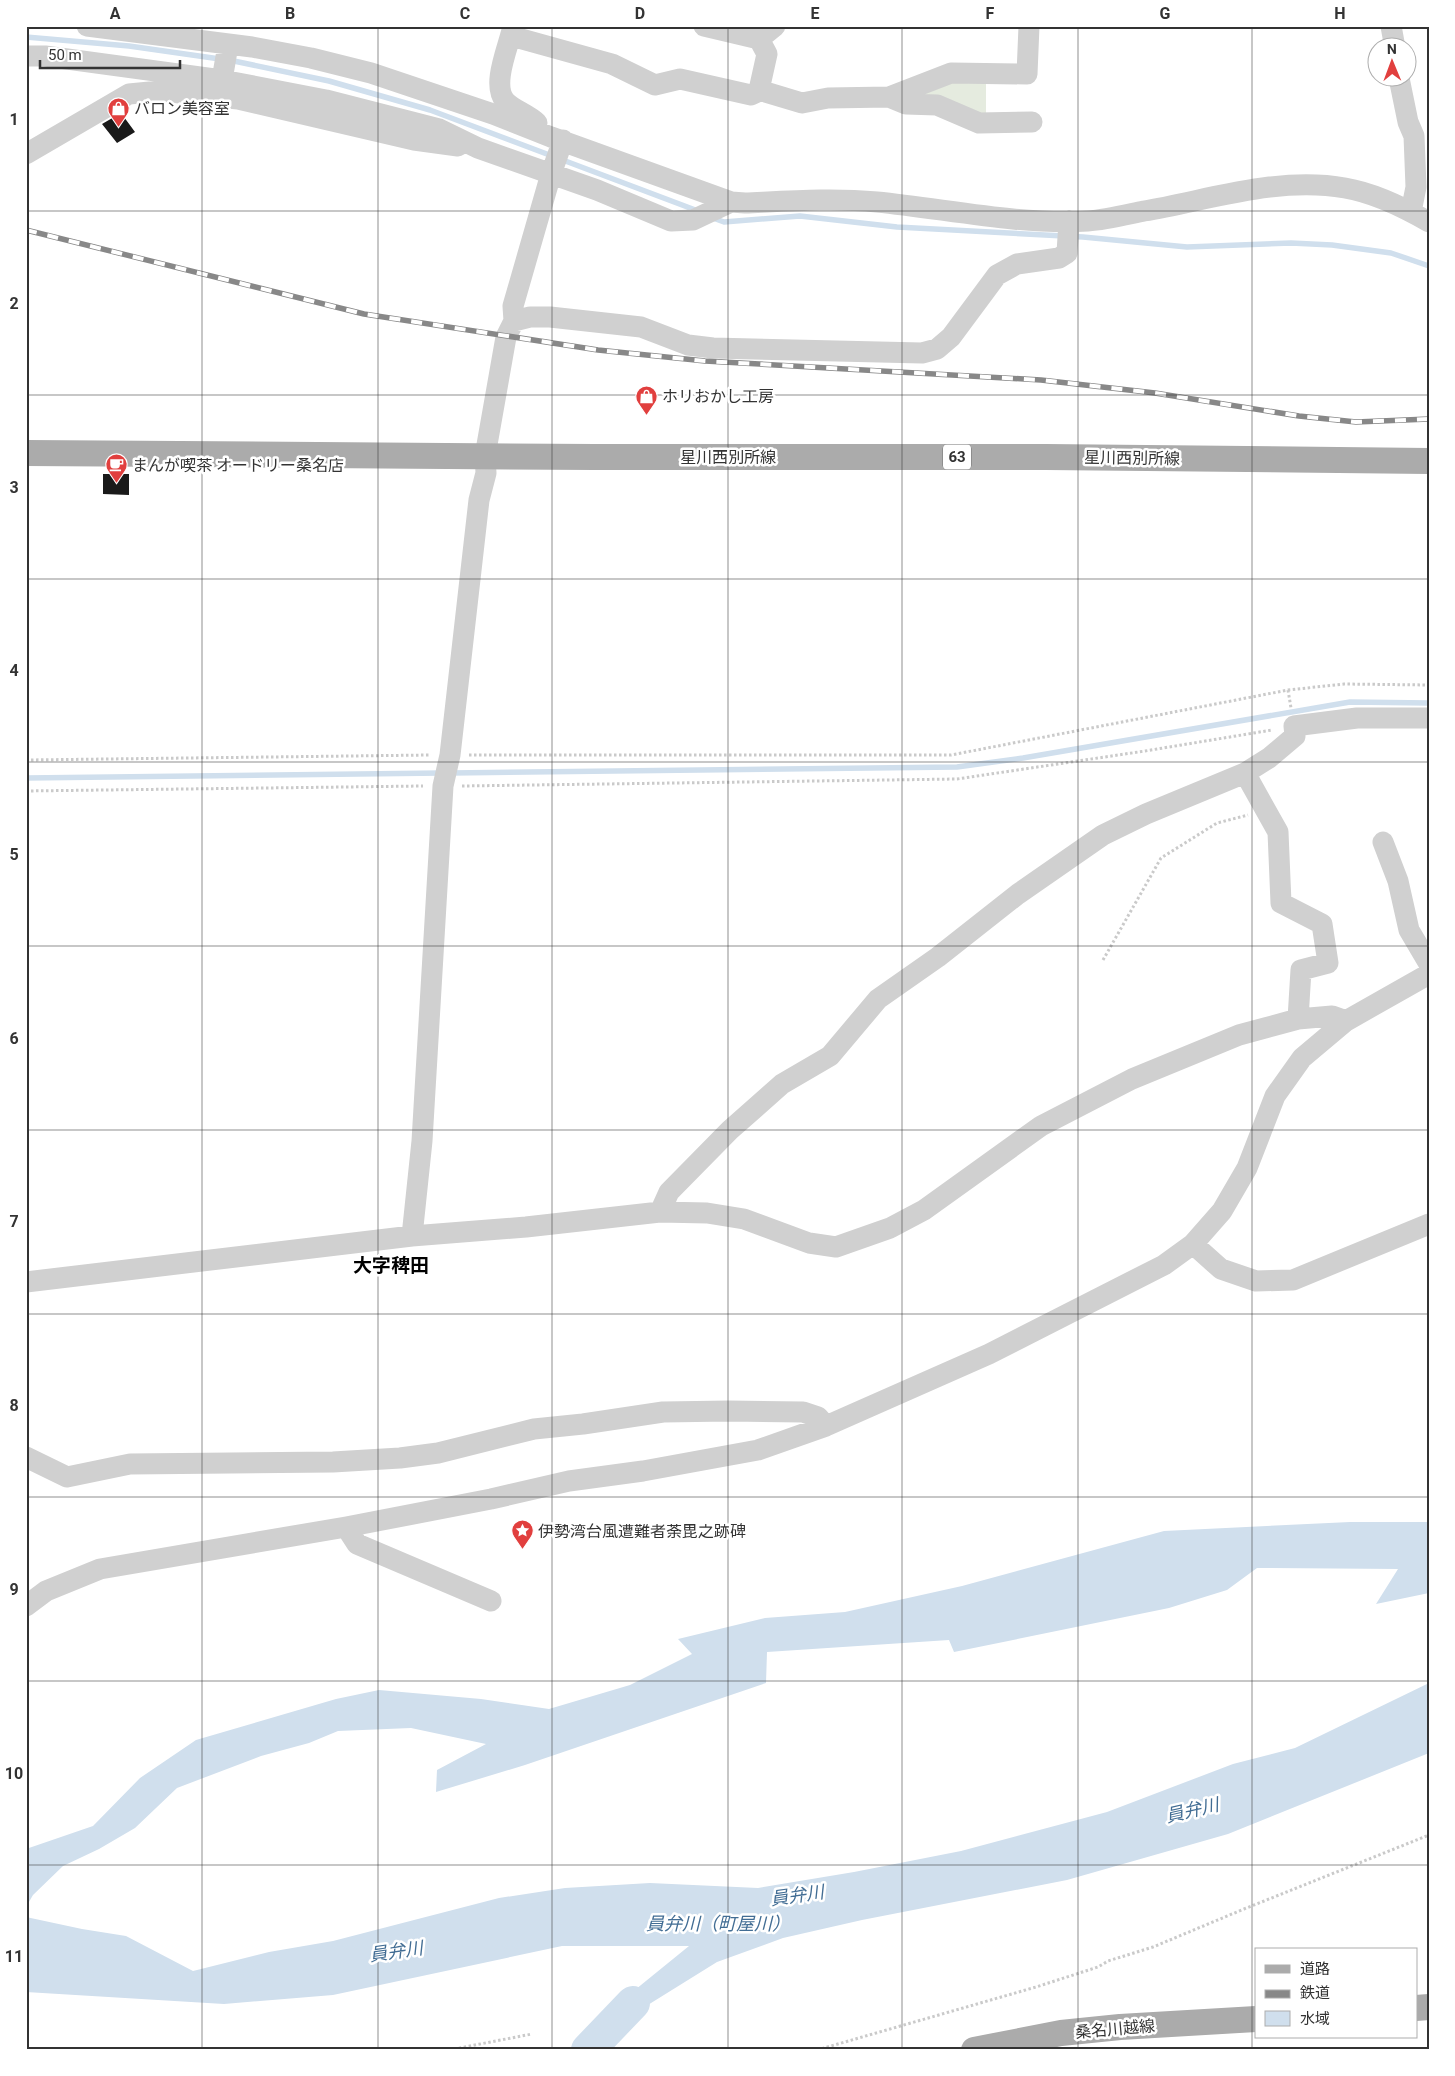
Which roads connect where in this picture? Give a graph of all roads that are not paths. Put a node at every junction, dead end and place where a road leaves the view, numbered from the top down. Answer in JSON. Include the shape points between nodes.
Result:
{"nodes":[{"id":1,"x":87,"y":26,"type":"edge"},
{"id":2,"x":704,"y":26,"type":"edge"},
{"id":3,"x":1029,"y":26,"type":"edge"},
{"id":4,"x":512,"y":31,"type":"edge"},
{"id":5,"x":767,"y":33,"type":"edge"},
{"id":6,"x":227,"y":48,"type":"junction"},
{"id":7,"x":26,"y":56,"type":"edge"},
{"id":8,"x":222,"y":77,"type":"junction"},
{"id":9,"x":1401,"y":88,"type":"edge"},
{"id":10,"x":762,"y":90,"type":"junction"},
{"id":11,"x":889,"y":96,"type":"junction"},
{"id":12,"x":1032,"y":122,"type":"dead end"},
{"id":13,"x":1421,"y":132,"type":"edge"},
{"id":14,"x":478,"y":148,"type":"junction"},
{"id":15,"x":26,"y":154,"type":"edge"},
{"id":16,"x":555,"y":154,"type":"junction"},
{"id":17,"x":726,"y":205,"type":"junction"},
{"id":18,"x":1411,"y":212,"type":"junction"},
{"id":19,"x":1069,"y":221,"type":"junction"},
{"id":20,"x":1429,"y":222,"type":"edge"},
{"id":21,"x":514,"y":321,"type":"junction"},
{"id":22,"x":26,"y":453,"type":"edge"},
{"id":23,"x":485,"y":456,"type":"junction"},
{"id":24,"x":1429,"y":461,"type":"edge"},
{"id":25,"x":1429,"y":718,"type":"edge"},
{"id":26,"x":1245,"y":773,"type":"junction"},
{"id":27,"x":1383,"y":842,"type":"dead end"},
{"id":28,"x":1429,"y":964,"type":"edge"},
{"id":29,"x":1429,"y":974,"type":"edge"},
{"id":30,"x":1298,"y":1019,"type":"junction"},
{"id":31,"x":1346,"y":1021,"type":"junction"},
{"id":32,"x":660,"y":1212,"type":"junction"},
{"id":33,"x":1429,"y":1224,"type":"edge"},
{"id":34,"x":412,"y":1236,"type":"junction"},
{"id":35,"x":1193,"y":1244,"type":"junction"},
{"id":36,"x":26,"y":1282,"type":"edge"},
{"id":37,"x":826,"y":1426,"type":"junction"},
{"id":38,"x":26,"y":1457,"type":"edge"},
{"id":39,"x":346,"y":1527,"type":"junction"},
{"id":40,"x":491,"y":1601,"type":"dead end"},
{"id":41,"x":26,"y":1606,"type":"edge"},
{"id":42,"x":1255,"y":2019,"type":"edge"},
{"id":43,"x":974,"y":2050,"type":"edge"}],
"edges":[{"from":1,"to":6,"type":"street"},
{"from":2,"to":5,"type":"street"},
{"from":3,"to":11,"type":"street","via":[[1027,74],[951,72]]},
{"from":4,"to":10,"type":"street","via":[[612,64],[655,84],[680,80],[751,95]]},
{"from":4,"to":16,"type":"street","via":[[499,80],[500,91],[506,102],[533,119]]},
{"from":5,"to":10,"type":"street","via":[[767,54],[759,90]]},
{"from":6,"to":8,"type":"street"},
{"from":6,"to":16,"type":"street","via":[[252,47],[371,73],[493,114]]},
{"from":7,"to":8,"type":"street"},
{"from":8,"to":14,"type":"street","via":[[439,130]]},
{"from":9,"to":13,"type":"street","via":[[1408,122]]},
{"from":10,"to":11,"type":"street","via":[[802,103],[828,98]]},
{"from":11,"to":12,"type":"street","via":[[906,104],[937,105],[979,124]]},
{"from":13,"to":18,"type":"street"},
{"from":14,"to":15,"type":"street","via":[[414,140],[238,99],[160,91],[129,94]]},
{"from":14,"to":16,"type":"street"},
{"from":16,"to":17,"type":"street"},
{"from":16,"to":17,"type":"street","via":[[597,190],[670,222],[693,220]]},
{"from":16,"to":21,"type":"street","via":[[513,306]]},
{"from":17,"to":19,"type":"street","via":[[851,201],[1018,219]]},
{"from":18,"to":19,"type":"street","via":[[1346,188],[1308,186],[1274,187],[1089,221]]},
{"from":18,"to":20,"type":"street"},
{"from":19,"to":21,"type":"street","via":[[1067,253],[1059,258],[1017,264],[997,275],[952,337],[937,349],[922,353],[713,348],[688,345],[641,327],[550,317]]},
{"from":21,"to":23,"type":"street","via":[[506,337]]},
{"from":22,"to":23,"type":"main road","name":"星川西別所線","number":"63"},
{"from":23,"to":24,"type":"main road","name":"星川西別所線","number":"63"},
{"from":23,"to":34,"type":"street","via":[[486,473],[479,500],[446,772],[424,1122]]},
{"from":25,"to":26,"type":"street","via":[[1357,718],[1294,726],[1295,736]]},
{"from":26,"to":30,"type":"street","via":[[1278,832],[1281,903],[1322,924],[1328,963],[1301,970]]},
{"from":26,"to":32,"type":"street","via":[[1103,835],[878,999],[830,1056],[782,1084],[730,1130],[669,1192]]},
{"from":27,"to":28,"type":"street","via":[[1398,881],[1409,930]]},
{"from":29,"to":31,"type":"street"},
{"from":30,"to":31,"type":"street","via":[[1332,1016]]},
{"from":30,"to":32,"type":"street","via":[[1239,1035],[1132,1079],[1041,1126],[924,1210],[890,1228],[836,1247],[809,1243],[744,1219],[707,1213]]},
{"from":31,"to":35,"type":"street","via":[[1302,1058],[1275,1096],[1247,1168],[1222,1211]]},
{"from":32,"to":34,"type":"street"},
{"from":33,"to":35,"type":"street","via":[[1293,1280],[1256,1281],[1221,1269]]},
{"from":34,"to":36,"type":"street"},
{"from":35,"to":37,"type":"street","via":[[1164,1265],[989,1354]]},
{"from":37,"to":38,"type":"street","via":[[818,1418],[803,1412],[663,1412],[534,1429],[438,1453],[400,1458],[333,1462],[130,1464],[67,1477]]},
{"from":37,"to":39,"type":"street","via":[[758,1450],[569,1481]]},
{"from":39,"to":40,"type":"street","via":[[357,1544]]},
{"from":39,"to":41,"type":"street","via":[[100,1569],[46,1591]]},
{"from":42,"to":43,"type":"main road","name":"桑名川越線","via":[[1071,2032]]}]}
